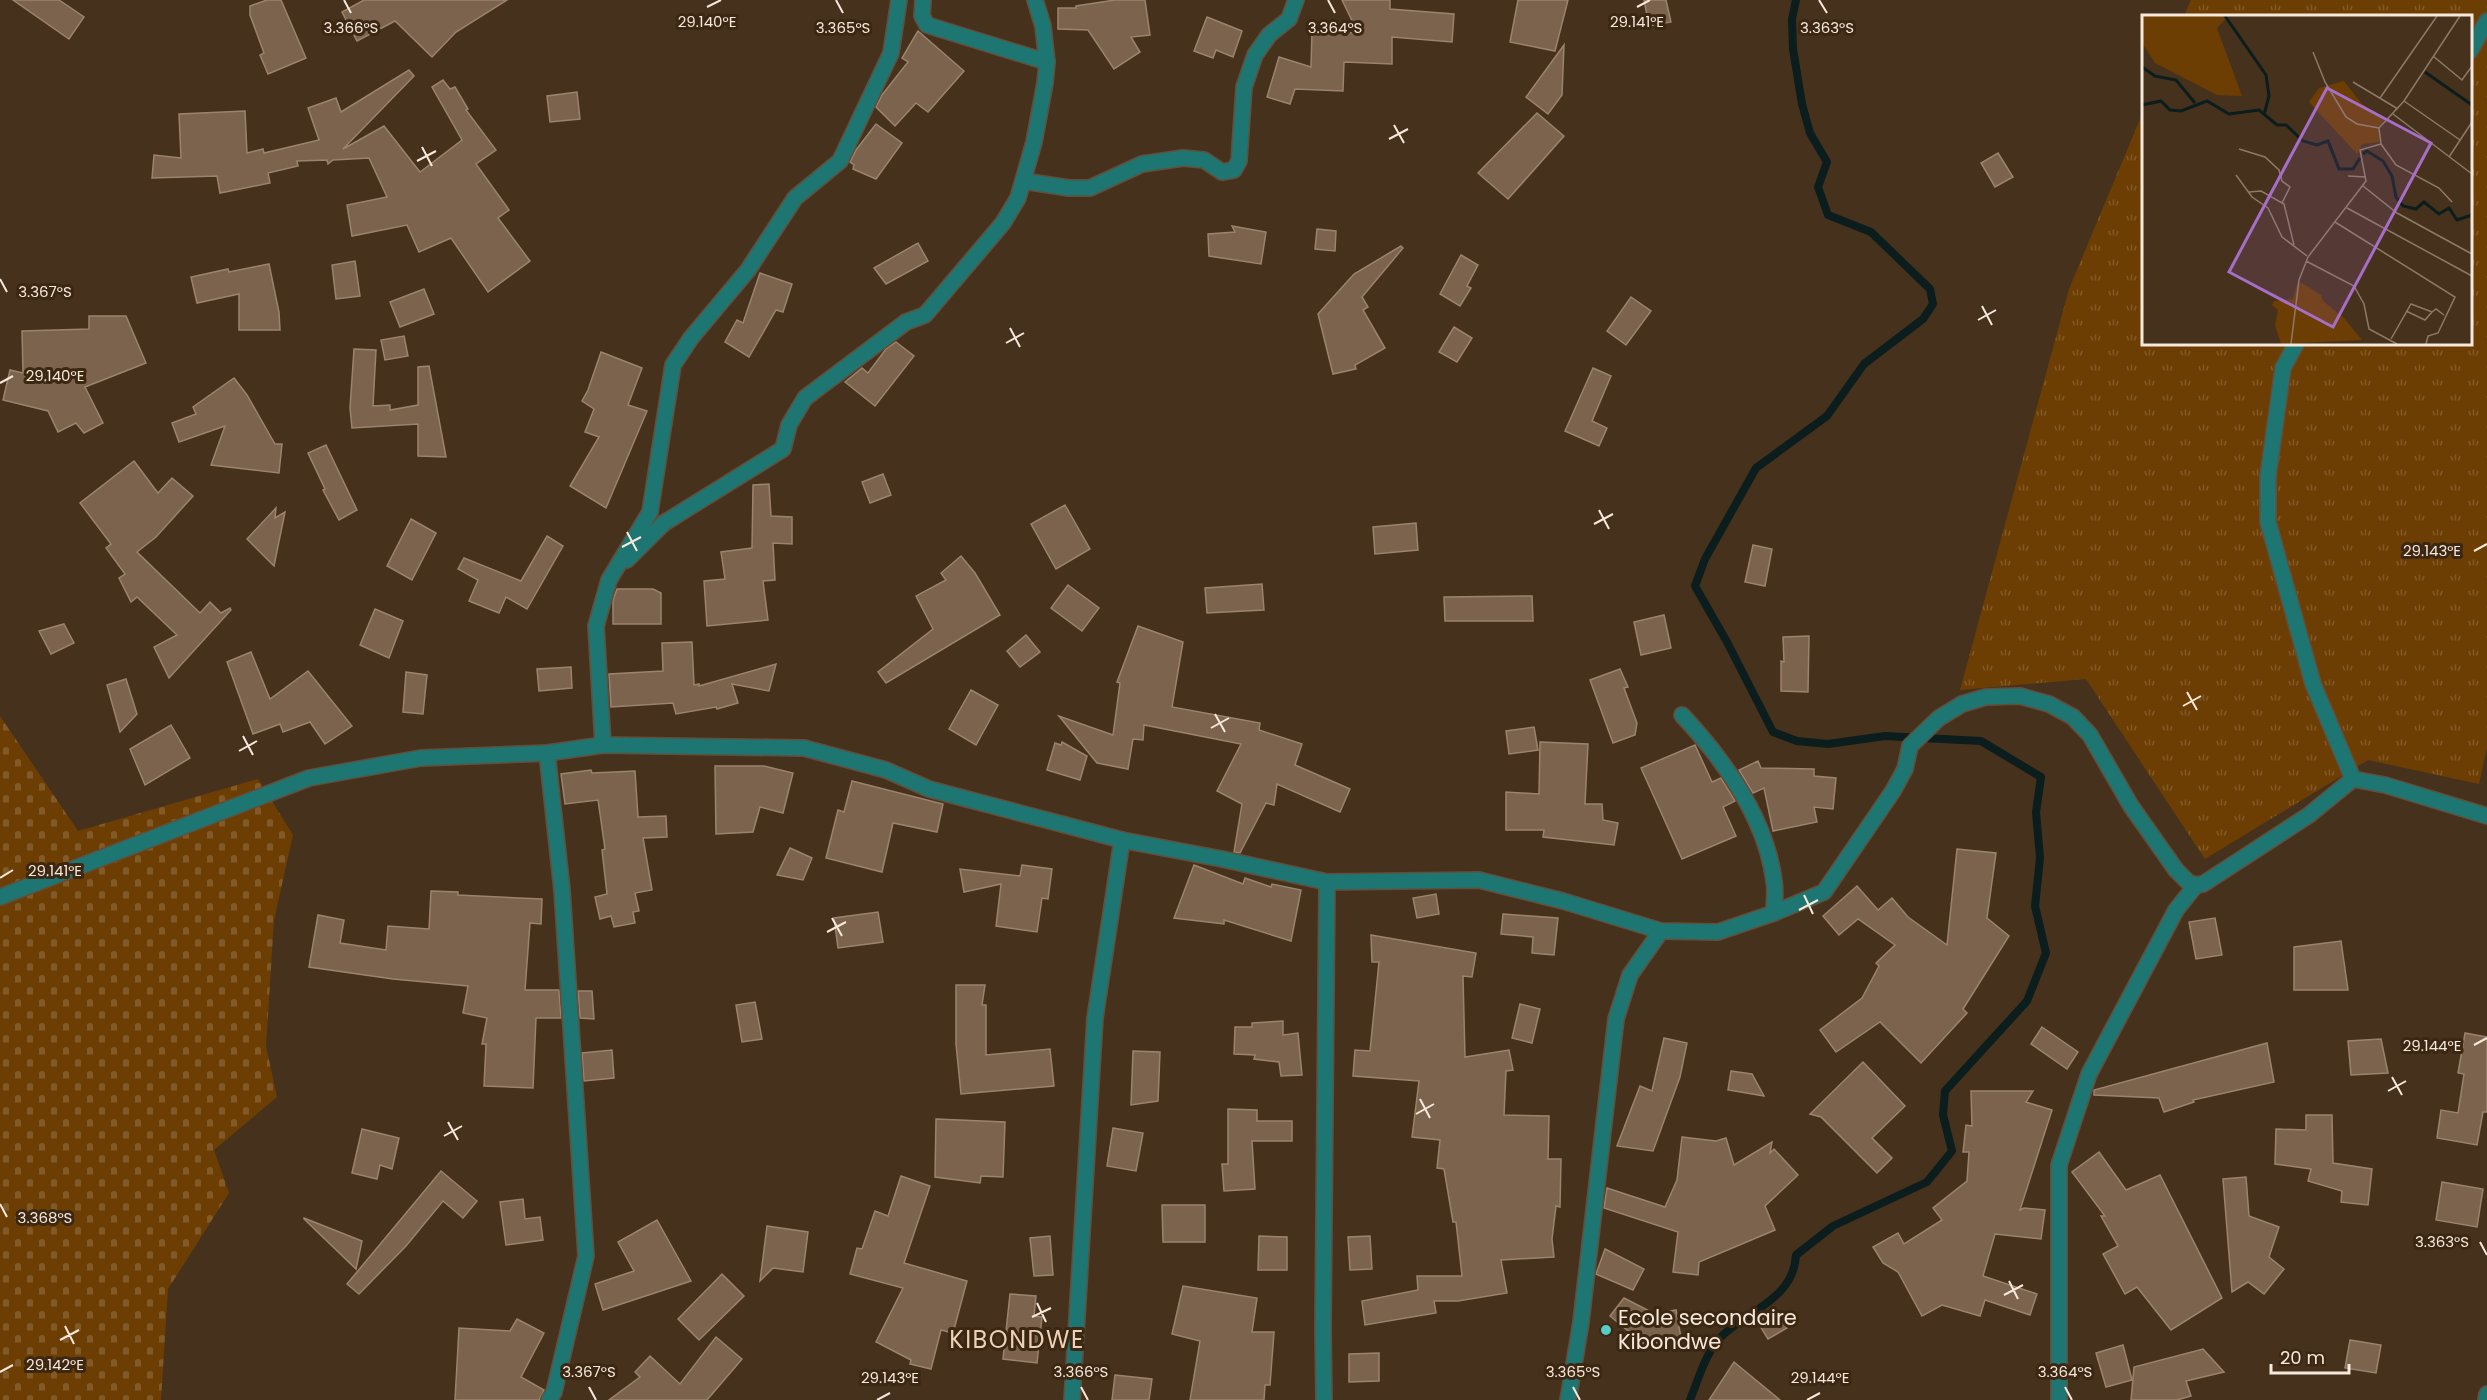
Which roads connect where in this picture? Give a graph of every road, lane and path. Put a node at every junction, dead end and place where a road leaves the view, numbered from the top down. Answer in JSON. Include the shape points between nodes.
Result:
{"nodes":[{"id":1,"x":900,"y":0,"type":"edge"},
{"id":2,"x":924,"y":0,"type":"edge"},
{"id":3,"x":1035,"y":0,"type":"edge"},
{"id":4,"x":1296,"y":0,"type":"edge"},
{"id":5,"x":2487,"y":21,"type":"edge"},
{"id":6,"x":2472,"y":47,"type":"edge"},
{"id":7,"x":1047,"y":62,"type":"junction"},
{"id":8,"x":1023,"y":181,"type":"junction"},
{"id":9,"x":2295,"y":345,"type":"edge"},
{"id":10,"x":609,"y":580,"type":"junction"},
{"id":11,"x":1682,"y":715,"type":"dead end"},
{"id":12,"x":603,"y":745,"type":"junction"},
{"id":13,"x":547,"y":753,"type":"junction"},
{"id":14,"x":2353,"y":779,"type":"junction"},
{"id":15,"x":2487,"y":816,"type":"edge"},
{"id":16,"x":1122,"y":840,"type":"junction"},
{"id":17,"x":1327,"y":882,"type":"junction"},
{"id":18,"x":2196,"y":885,"type":"junction"},
{"id":19,"x":0,"y":897,"type":"edge"},
{"id":20,"x":1774,"y":913,"type":"junction"},
{"id":21,"x":1661,"y":930,"type":"junction"},
{"id":22,"x":2487,"y":1394,"type":"edge"},
{"id":23,"x":549,"y":1400,"type":"edge"},
{"id":24,"x":1072,"y":1400,"type":"edge"},
{"id":25,"x":1324,"y":1400,"type":"edge"},
{"id":26,"x":1568,"y":1400,"type":"edge"},
{"id":27,"x":2059,"y":1400,"type":"edge"},
{"id":28,"x":2486,"y":1400,"type":"edge"}],
"edges":[{"from":1,"to":10,"type":"street","via":[[891,54],[840,161],[795,198],[748,270],[673,365],[650,512]]},
{"from":2,"to":7,"type":"street","via":[[922,16],[927,25]]},
{"from":3,"to":7,"type":"street"},
{"from":4,"to":8,"type":"street","via":[[1289,19],[1269,35],[1255,55],[1244,87],[1239,161],[1234,170],[1222,172],[1204,160],[1183,158],[1142,164],[1090,188]]},
{"from":5,"to":6,"type":"street"},
{"from":7,"to":8,"type":"street","via":[[1040,115]]},
{"from":8,"to":10,"type":"street","via":[[1003,223],[925,315],[906,322],[805,398],[789,425],[783,449],[664,523]]},
{"from":9,"to":14,"type":"street","via":[[2283,368],[2268,476],[2268,522],[2313,684]]},
{"from":10,"to":12,"type":"street","via":[[596,626]]},
{"from":11,"to":20,"type":"street","via":[[1724,766],[1755,818],[1772,869]]},
{"from":12,"to":13,"type":"street"},
{"from":12,"to":16,"type":"street","via":[[804,748],[886,770],[929,789]]},
{"from":13,"to":19,"type":"street","via":[[421,758],[309,778]]},
{"from":13,"to":23,"type":"street","via":[[562,890],[586,1256]]},
{"from":14,"to":15,"type":"street"},
{"from":14,"to":18,"type":"street","via":[[2309,815]]},
{"from":16,"to":17,"type":"street"},
{"from":16,"to":24,"type":"street","via":[[1095,1018]]},
{"from":17,"to":21,"type":"street","via":[[1479,880]]},
{"from":17,"to":25,"type":"street"},
{"from":18,"to":20,"type":"street","via":[[2176,870],[2131,806],[2091,735],[2073,717],[2049,704],[2020,696],[1986,697],[1962,704],[1939,718],[1910,746],[1905,769],[1893,791],[1824,892]]},
{"from":18,"to":27,"type":"street","via":[[2176,910],[2089,1074],[2059,1165]]},
{"from":20,"to":21,"type":"street","via":[[1718,932]]},
{"from":21,"to":26,"type":"street","via":[[1630,975],[1616,1019],[1581,1322]]},
{"from":22,"to":28,"type":"street"}]}
